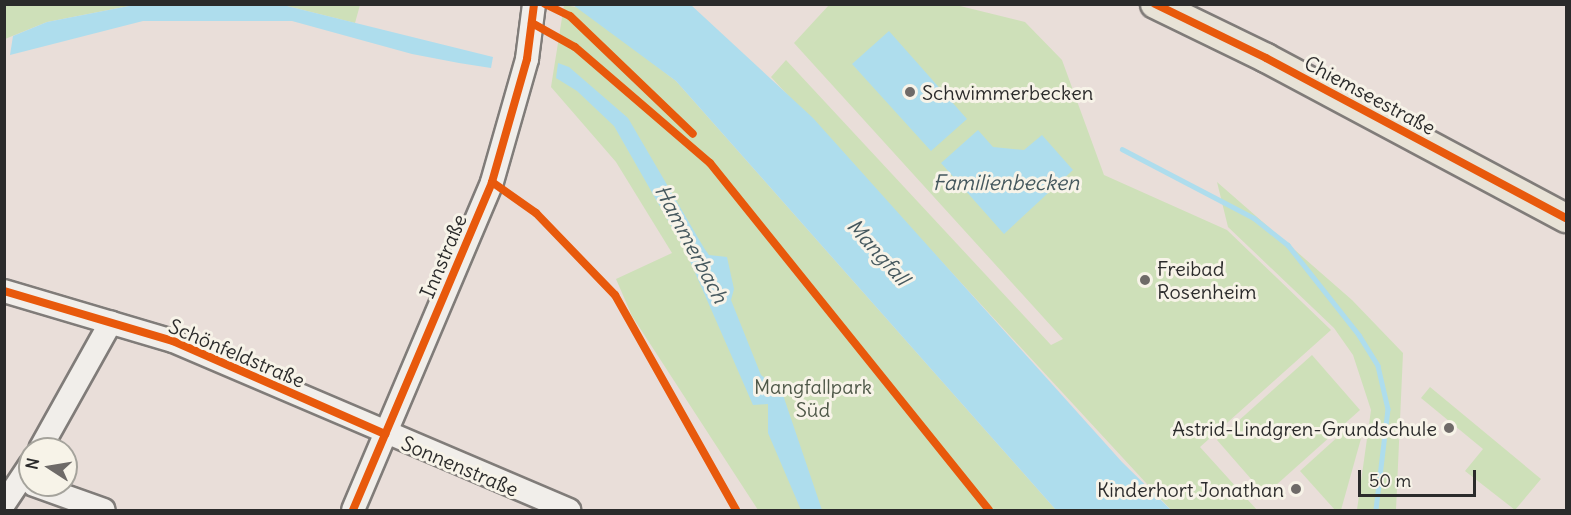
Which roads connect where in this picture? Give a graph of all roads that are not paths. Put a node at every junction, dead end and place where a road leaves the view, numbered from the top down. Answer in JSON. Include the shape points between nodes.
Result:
{"nodes":[{"id":1,"x":534,"y":4,"type":"edge"},
{"id":2,"x":1155,"y":4,"type":"edge"},
{"id":3,"x":1566,"y":218,"type":"edge"},
{"id":4,"x":4,"y":291,"type":"edge"},
{"id":5,"x":111,"y":322,"type":"junction"},
{"id":6,"x":385,"y":434,"type":"junction"},
{"id":7,"x":47,"y":437,"type":"edge"},
{"id":8,"x":18,"y":489,"type":"edge"},
{"id":9,"x":74,"y":497,"type":"edge"},
{"id":10,"x":4,"y":504,"type":"edge"},
{"id":11,"x":104,"y":510,"type":"edge"},
{"id":12,"x":353,"y":510,"type":"edge"},
{"id":13,"x":570,"y":510,"type":"edge"}],
"edges":[{"from":1,"to":6,"type":"street","name":"Innstraße","via":[[527,59],[492,182]]},
{"from":2,"to":3,"type":"main road","name":"Chiemseestraße","via":[[1266,58]]},
{"from":4,"to":5,"type":"street","name":"Schönfeldstraße"},
{"from":5,"to":6,"type":"street","name":"Schönfeldstraße","via":[[173,341]]},
{"from":5,"to":7,"type":"street"},
{"from":6,"to":12,"type":"street","name":"Innstraße"},
{"from":6,"to":13,"type":"street","name":"Sonnenstraße"},
{"from":8,"to":10,"type":"street"},
{"from":9,"to":11,"type":"street"}]}
